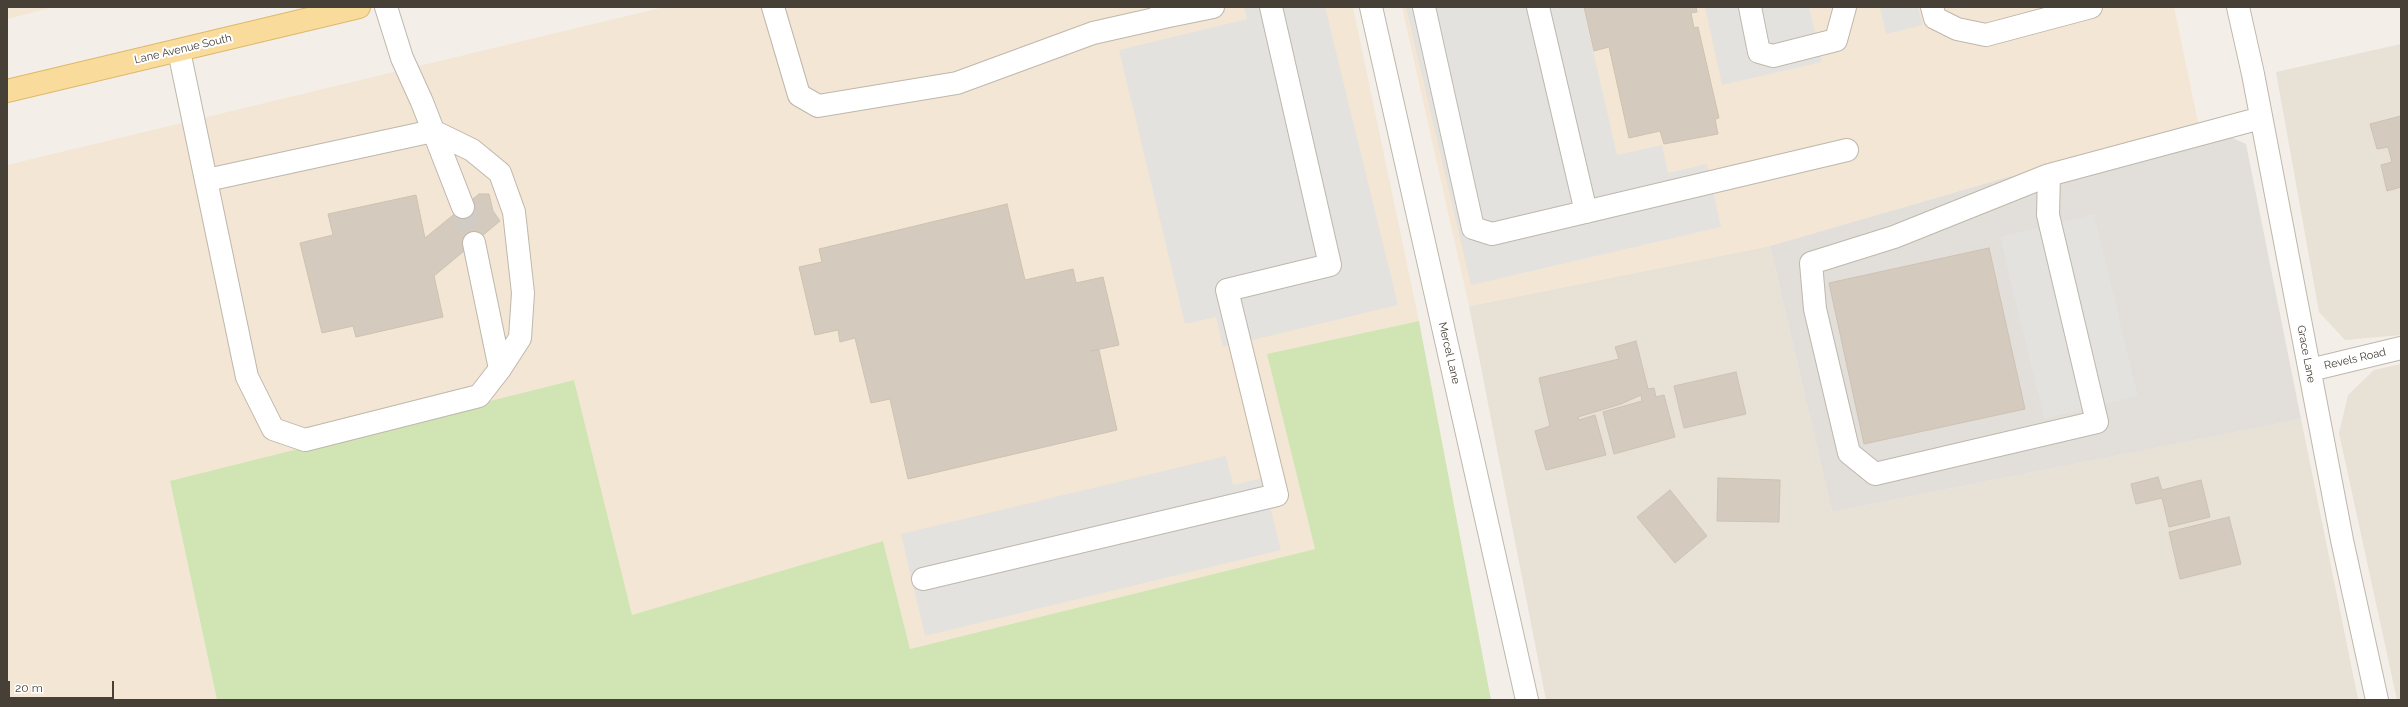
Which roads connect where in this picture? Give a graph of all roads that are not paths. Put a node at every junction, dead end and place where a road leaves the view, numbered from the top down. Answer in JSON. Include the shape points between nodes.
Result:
{"nodes":[{"id":1,"x":359,"y":7,"type":"edge"},
{"id":2,"x":386,"y":7,"type":"edge"},
{"id":3,"x":773,"y":7,"type":"edge"},
{"id":4,"x":1213,"y":7,"type":"edge"},
{"id":5,"x":1271,"y":7,"type":"edge"},
{"id":6,"x":1371,"y":7,"type":"edge"},
{"id":7,"x":1424,"y":7,"type":"edge"},
{"id":8,"x":1538,"y":7,"type":"edge"},
{"id":9,"x":1750,"y":7,"type":"edge"},
{"id":10,"x":1846,"y":7,"type":"edge"},
{"id":11,"x":1932,"y":7,"type":"edge"},
{"id":12,"x":2091,"y":7,"type":"edge"},
{"id":13,"x":2238,"y":7,"type":"edge"},
{"id":14,"x":1163,"y":12,"type":"edge"},
{"id":15,"x":179,"y":51,"type":"junction"},
{"id":16,"x":7,"y":91,"type":"edge"},
{"id":17,"x":2261,"y":118,"type":"junction"},
{"id":18,"x":433,"y":131,"type":"junction"},
{"id":19,"x":1847,"y":150,"type":"dead end"},
{"id":20,"x":2049,"y":175,"type":"junction"},
{"id":21,"x":207,"y":180,"type":"junction"},
{"id":22,"x":463,"y":207,"type":"tunnel mouth"},
{"id":23,"x":1586,"y":212,"type":"junction"},
{"id":24,"x":474,"y":243,"type":"tunnel mouth"},
{"id":25,"x":2401,"y":348,"type":"edge"},
{"id":26,"x":500,"y":369,"type":"junction"},
{"id":27,"x":2310,"y":370,"type":"junction"},
{"id":28,"x":923,"y":580,"type":"dead end"},
{"id":29,"x":1527,"y":700,"type":"edge"},
{"id":30,"x":2377,"y":700,"type":"edge"}],
"edges":[{"from":1,"to":15,"type":"main road","name":"Lane Avenue South"},
{"from":2,"to":18,"type":"street","via":[[402,58]]},
{"from":3,"to":14,"type":"street","via":[[799,95],[818,106],[957,83],[1093,32]]},
{"from":4,"to":14,"type":"street"},
{"from":5,"to":28,"type":"street","via":[[1330,265],[1227,290],[1277,494]]},
{"from":6,"to":29,"type":"street","name":"Mercel Lane"},
{"from":7,"to":23,"type":"street","via":[[1474,228],[1492,234]]},
{"from":8,"to":23,"type":"street"},
{"from":9,"to":10,"type":"street","via":[[1759,52],[1773,56],[1836,40]]},
{"from":11,"to":12,"type":"street","via":[[1935,18],[1957,29],[1986,35]]},
{"from":13,"to":17,"type":"street","name":"Grace Lane"},
{"from":15,"to":16,"type":"main road","name":"Lane Avenue South"},
{"from":15,"to":21,"type":"street"},
{"from":17,"to":20,"type":"street"},
{"from":17,"to":27,"type":"street","name":"Grace Lane"},
{"from":18,"to":21,"type":"street"},
{"from":18,"to":22,"type":"street"},
{"from":18,"to":26,"type":"street","via":[[472,150],[500,173],[514,212],[523,293],[520,338]]},
{"from":19,"to":23,"type":"street"},
{"from":20,"to":20,"type":"street","via":[[1894,237],[1811,262],[1815,309],[1849,453],[1874,474],[2097,422],[2048,215]]},
{"from":21,"to":26,"type":"street","via":[[247,377],[273,429],[305,440],[479,396]]},
{"from":24,"to":26,"type":"street"},
{"from":25,"to":27,"type":"street","name":"Revels Road"},
{"from":27,"to":30,"type":"street","name":"Grace Lane","via":[[2342,540]]}]}
